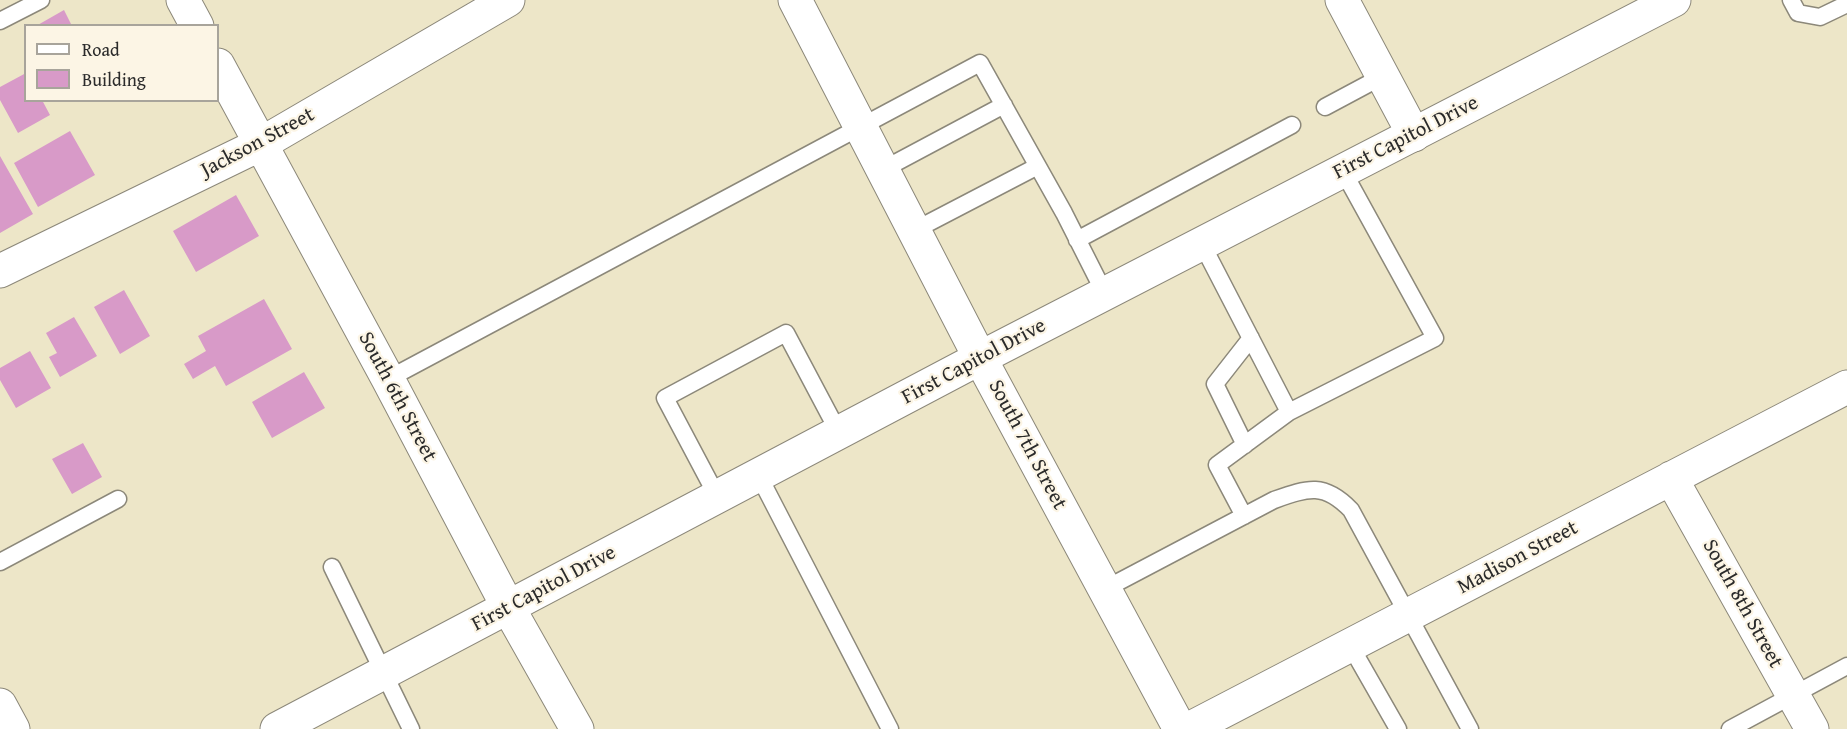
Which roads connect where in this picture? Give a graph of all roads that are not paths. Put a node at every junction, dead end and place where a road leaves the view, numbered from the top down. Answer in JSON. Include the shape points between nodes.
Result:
{"nodes":[{"id":1,"x":41,"y":0,"type":"edge"},
{"id":2,"x":183,"y":0,"type":"edge"},
{"id":3,"x":508,"y":0,"type":"edge"},
{"id":4,"x":795,"y":0,"type":"edge"},
{"id":5,"x":1342,"y":0,"type":"edge"},
{"id":6,"x":1674,"y":0,"type":"edge"},
{"id":7,"x":1791,"y":0,"type":"edge"},
{"id":8,"x":1847,"y":4,"type":"edge"},
{"id":9,"x":0,"y":21,"type":"edge"},
{"id":10,"x":196,"y":24,"type":"edge"},
{"id":11,"x":219,"y":67,"type":"edge"},
{"id":12,"x":1383,"y":76,"type":"junction"},
{"id":13,"x":1004,"y":105,"type":"junction"},
{"id":14,"x":1325,"y":107,"type":"dead end"},
{"id":15,"x":1292,"y":125,"type":"dead end"},
{"id":16,"x":862,"y":126,"type":"junction"},
{"id":17,"x":1414,"y":135,"type":"junction"},
{"id":18,"x":259,"y":145,"type":"junction"},
{"id":19,"x":1036,"y":167,"type":"junction"},
{"id":20,"x":884,"y":169,"type":"junction"},
{"id":21,"x":1343,"y":171,"type":"junction"},
{"id":22,"x":915,"y":230,"type":"junction"},
{"id":23,"x":1077,"y":240,"type":"junction"},
{"id":24,"x":1202,"y":244,"type":"junction"},
{"id":25,"x":0,"y":271,"type":"edge"},
{"id":26,"x":1105,"y":294,"type":"junction"},
{"id":27,"x":1251,"y":338,"type":"junction"},
{"id":28,"x":980,"y":358,"type":"junction"},
{"id":29,"x":388,"y":379,"type":"junction"},
{"id":30,"x":1847,"y":387,"type":"edge"},
{"id":31,"x":1289,"y":412,"type":"junction"},
{"id":32,"x":839,"y":433,"type":"junction"},
{"id":33,"x":1245,"y":445,"type":"junction"},
{"id":34,"x":759,"y":476,"type":"junction"},
{"id":35,"x":1671,"y":478,"type":"junction"},
{"id":36,"x":718,"y":498,"type":"junction"},
{"id":37,"x":118,"y":499,"type":"dead end"},
{"id":38,"x":1244,"y":516,"type":"junction"},
{"id":39,"x":0,"y":562,"type":"edge"},
{"id":40,"x":332,"y":567,"type":"dead end"},
{"id":41,"x":1105,"y":589,"type":"junction"},
{"id":42,"x":507,"y":607,"type":"junction"},
{"id":43,"x":1409,"y":615,"type":"junction"},
{"id":44,"x":1350,"y":645,"type":"junction"},
{"id":45,"x":1847,"y":666,"type":"edge"},
{"id":46,"x":384,"y":673,"type":"junction"},
{"id":47,"x":1793,"y":694,"type":"junction"},
{"id":48,"x":0,"y":705,"type":"edge"},
{"id":49,"x":13,"y":729,"type":"edge"},
{"id":50,"x":277,"y":729,"type":"edge"},
{"id":51,"x":411,"y":729,"type":"edge"},
{"id":52,"x":577,"y":729,"type":"edge"},
{"id":53,"x":890,"y":729,"type":"edge"},
{"id":54,"x":1180,"y":729,"type":"edge"},
{"id":55,"x":1189,"y":729,"type":"edge"},
{"id":56,"x":1398,"y":729,"type":"edge"},
{"id":57,"x":1470,"y":729,"type":"edge"},
{"id":58,"x":1730,"y":729,"type":"edge"},
{"id":59,"x":1812,"y":729,"type":"edge"}],
"edges":[{"from":1,"to":9,"type":"lane"},
{"from":2,"to":10,"type":"street"},
{"from":3,"to":18,"type":"street","name":"Jackson Street"},
{"from":4,"to":16,"type":"street","name":"South 7th Street"},
{"from":5,"to":12,"type":"street"},
{"from":6,"to":17,"type":"street","name":"First Capitol Drive"},
{"from":7,"to":8,"type":"lane","via":[[1798,13],[1820,17]]},
{"from":11,"to":18,"type":"street","name":"South 6th Street"},
{"from":12,"to":14,"type":"lane"},
{"from":12,"to":17,"type":"street"},
{"from":13,"to":16,"type":"lane","via":[[980,63]]},
{"from":13,"to":19,"type":"lane"},
{"from":13,"to":20,"type":"lane"},
{"from":15,"to":23,"type":"lane"},
{"from":16,"to":20,"type":"street","name":"South 7th Street"},
{"from":16,"to":29,"type":"lane"},
{"from":17,"to":21,"type":"street","name":"First Capitol Drive"},
{"from":18,"to":25,"type":"street","name":"Jackson Street"},
{"from":18,"to":29,"type":"street","name":"South 6th Street"},
{"from":19,"to":22,"type":"lane"},
{"from":19,"to":23,"type":"lane"},
{"from":20,"to":22,"type":"street","name":"South 7th Street"},
{"from":21,"to":24,"type":"street","name":"First Capitol Drive"},
{"from":21,"to":31,"type":"lane","via":[[1436,338]]},
{"from":22,"to":28,"type":"street","name":"South 7th Street"},
{"from":23,"to":26,"type":"lane"},
{"from":24,"to":26,"type":"street","name":"First Capitol Drive"},
{"from":24,"to":27,"type":"lane"},
{"from":26,"to":28,"type":"street","name":"First Capitol Drive"},
{"from":27,"to":31,"type":"lane"},
{"from":27,"to":33,"type":"lane","via":[[1215,384]]},
{"from":28,"to":32,"type":"street","name":"First Capitol Drive"},
{"from":28,"to":41,"type":"street","name":"South 7th Street"},
{"from":29,"to":42,"type":"street","name":"South 6th Street"},
{"from":30,"to":35,"type":"street","name":"Madison Street"},
{"from":31,"to":33,"type":"lane"},
{"from":32,"to":34,"type":"street","name":"First Capitol Drive"},
{"from":32,"to":36,"type":"lane","via":[[786,333],[665,398]]},
{"from":33,"to":38,"type":"lane","via":[[1217,465]]},
{"from":34,"to":36,"type":"street","name":"First Capitol Drive"},
{"from":34,"to":53,"type":"lane"},
{"from":35,"to":43,"type":"street","name":"Madison Street"},
{"from":35,"to":47,"type":"street","name":"South 8th Street"},
{"from":36,"to":42,"type":"street","name":"First Capitol Drive"},
{"from":37,"to":39,"type":"lane"},
{"from":38,"to":41,"type":"lane"},
{"from":38,"to":43,"type":"lane","via":[[1303,490],[1324,490],[1337,496],[1351,510]]},
{"from":40,"to":46,"type":"lane"},
{"from":41,"to":54,"type":"street","name":"South 7th Street"},
{"from":42,"to":46,"type":"street","name":"First Capitol Drive"},
{"from":42,"to":52,"type":"street","name":"South 6th Street"},
{"from":43,"to":44,"type":"street","name":"Madison Street"},
{"from":43,"to":57,"type":"lane"},
{"from":44,"to":55,"type":"street","name":"Madison Street"},
{"from":44,"to":56,"type":"lane"},
{"from":45,"to":47,"type":"lane"},
{"from":46,"to":50,"type":"street","name":"First Capitol Drive"},
{"from":46,"to":51,"type":"lane"},
{"from":47,"to":58,"type":"lane"},
{"from":47,"to":59,"type":"street","name":"South 8th Street"},
{"from":48,"to":49,"type":"street"}]}
